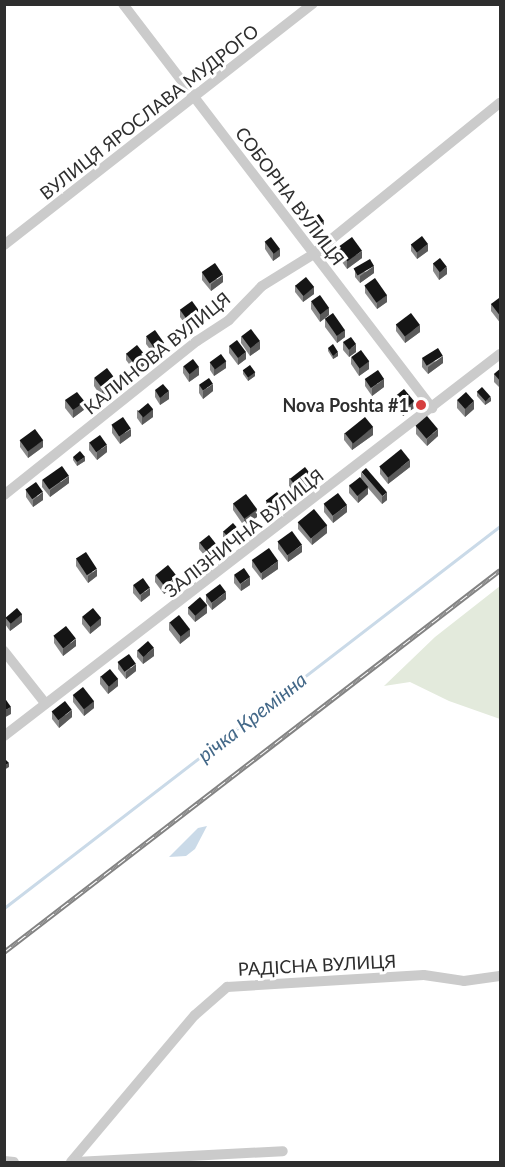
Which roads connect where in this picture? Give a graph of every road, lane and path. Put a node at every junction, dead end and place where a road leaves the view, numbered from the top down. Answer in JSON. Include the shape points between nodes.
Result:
{"nodes":[{"id":1,"x":123,"y":4,"type":"edge"},
{"id":2,"x":313,"y":4,"type":"edge"},
{"id":3,"x":196,"y":97,"type":"junction"},
{"id":4,"x":501,"y":103,"type":"edge"},
{"id":5,"x":4,"y":245,"type":"edge"},
{"id":6,"x":312,"y":255,"type":"junction"},
{"id":7,"x":501,"y":354,"type":"edge"},
{"id":8,"x":432,"y":408,"type":"junction"},
{"id":9,"x":4,"y":495,"type":"edge"},
{"id":10,"x":4,"y":651,"type":"edge"},
{"id":11,"x":45,"y":704,"type":"junction"},
{"id":12,"x":4,"y":736,"type":"edge"},
{"id":13,"x":501,"y":976,"type":"edge"},
{"id":14,"x":283,"y":1151,"type":"dead end"},
{"id":15,"x":4,"y":1161,"type":"edge"},
{"id":16,"x":14,"y":1162,"type":"edge"},
{"id":17,"x":71,"y":1162,"type":"edge"},
{"id":18,"x":76,"y":1162,"type":"edge"}],
"edges":[{"from":1,"to":3,"type":"street","name":"СОБОРНА ВУЛИЦЯ"},
{"from":2,"to":3,"type":"street","name":"ВУЛИЦЯ ЯРОСЛАВА МУДРОГО"},
{"from":3,"to":5,"type":"street","name":"ВУЛИЦЯ ЯРОСЛАВА МУДРОГО"},
{"from":3,"to":6,"type":"street","name":"СОБОРНА ВУЛИЦЯ"},
{"from":4,"to":6,"type":"street","name":"КАЛИНОВА ВУЛИЦЯ"},
{"from":6,"to":8,"type":"street","name":"СОБОРНА ВУЛИЦЯ"},
{"from":6,"to":9,"type":"street","name":"КАЛИНОВА ВУЛИЦЯ","via":[[262,286],[230,320],[197,341]]},
{"from":7,"to":8,"type":"street","name":"ЗАЛІЗНИЧНА ВУЛИЦЯ"},
{"from":8,"to":11,"type":"street","name":"ЗАЛІЗНИЧНА ВУЛИЦЯ"},
{"from":10,"to":11,"type":"street"},
{"from":11,"to":12,"type":"street","name":"ЗАЛІЗНИЧНА ВУЛИЦЯ"},
{"from":13,"to":17,"type":"street","name":"РАДІСНА ВУЛИЦЯ","via":[[464,981],[424,975],[227,987],[195,1015]]},
{"from":14,"to":18,"type":"street"},
{"from":15,"to":16,"type":"street"}]}
